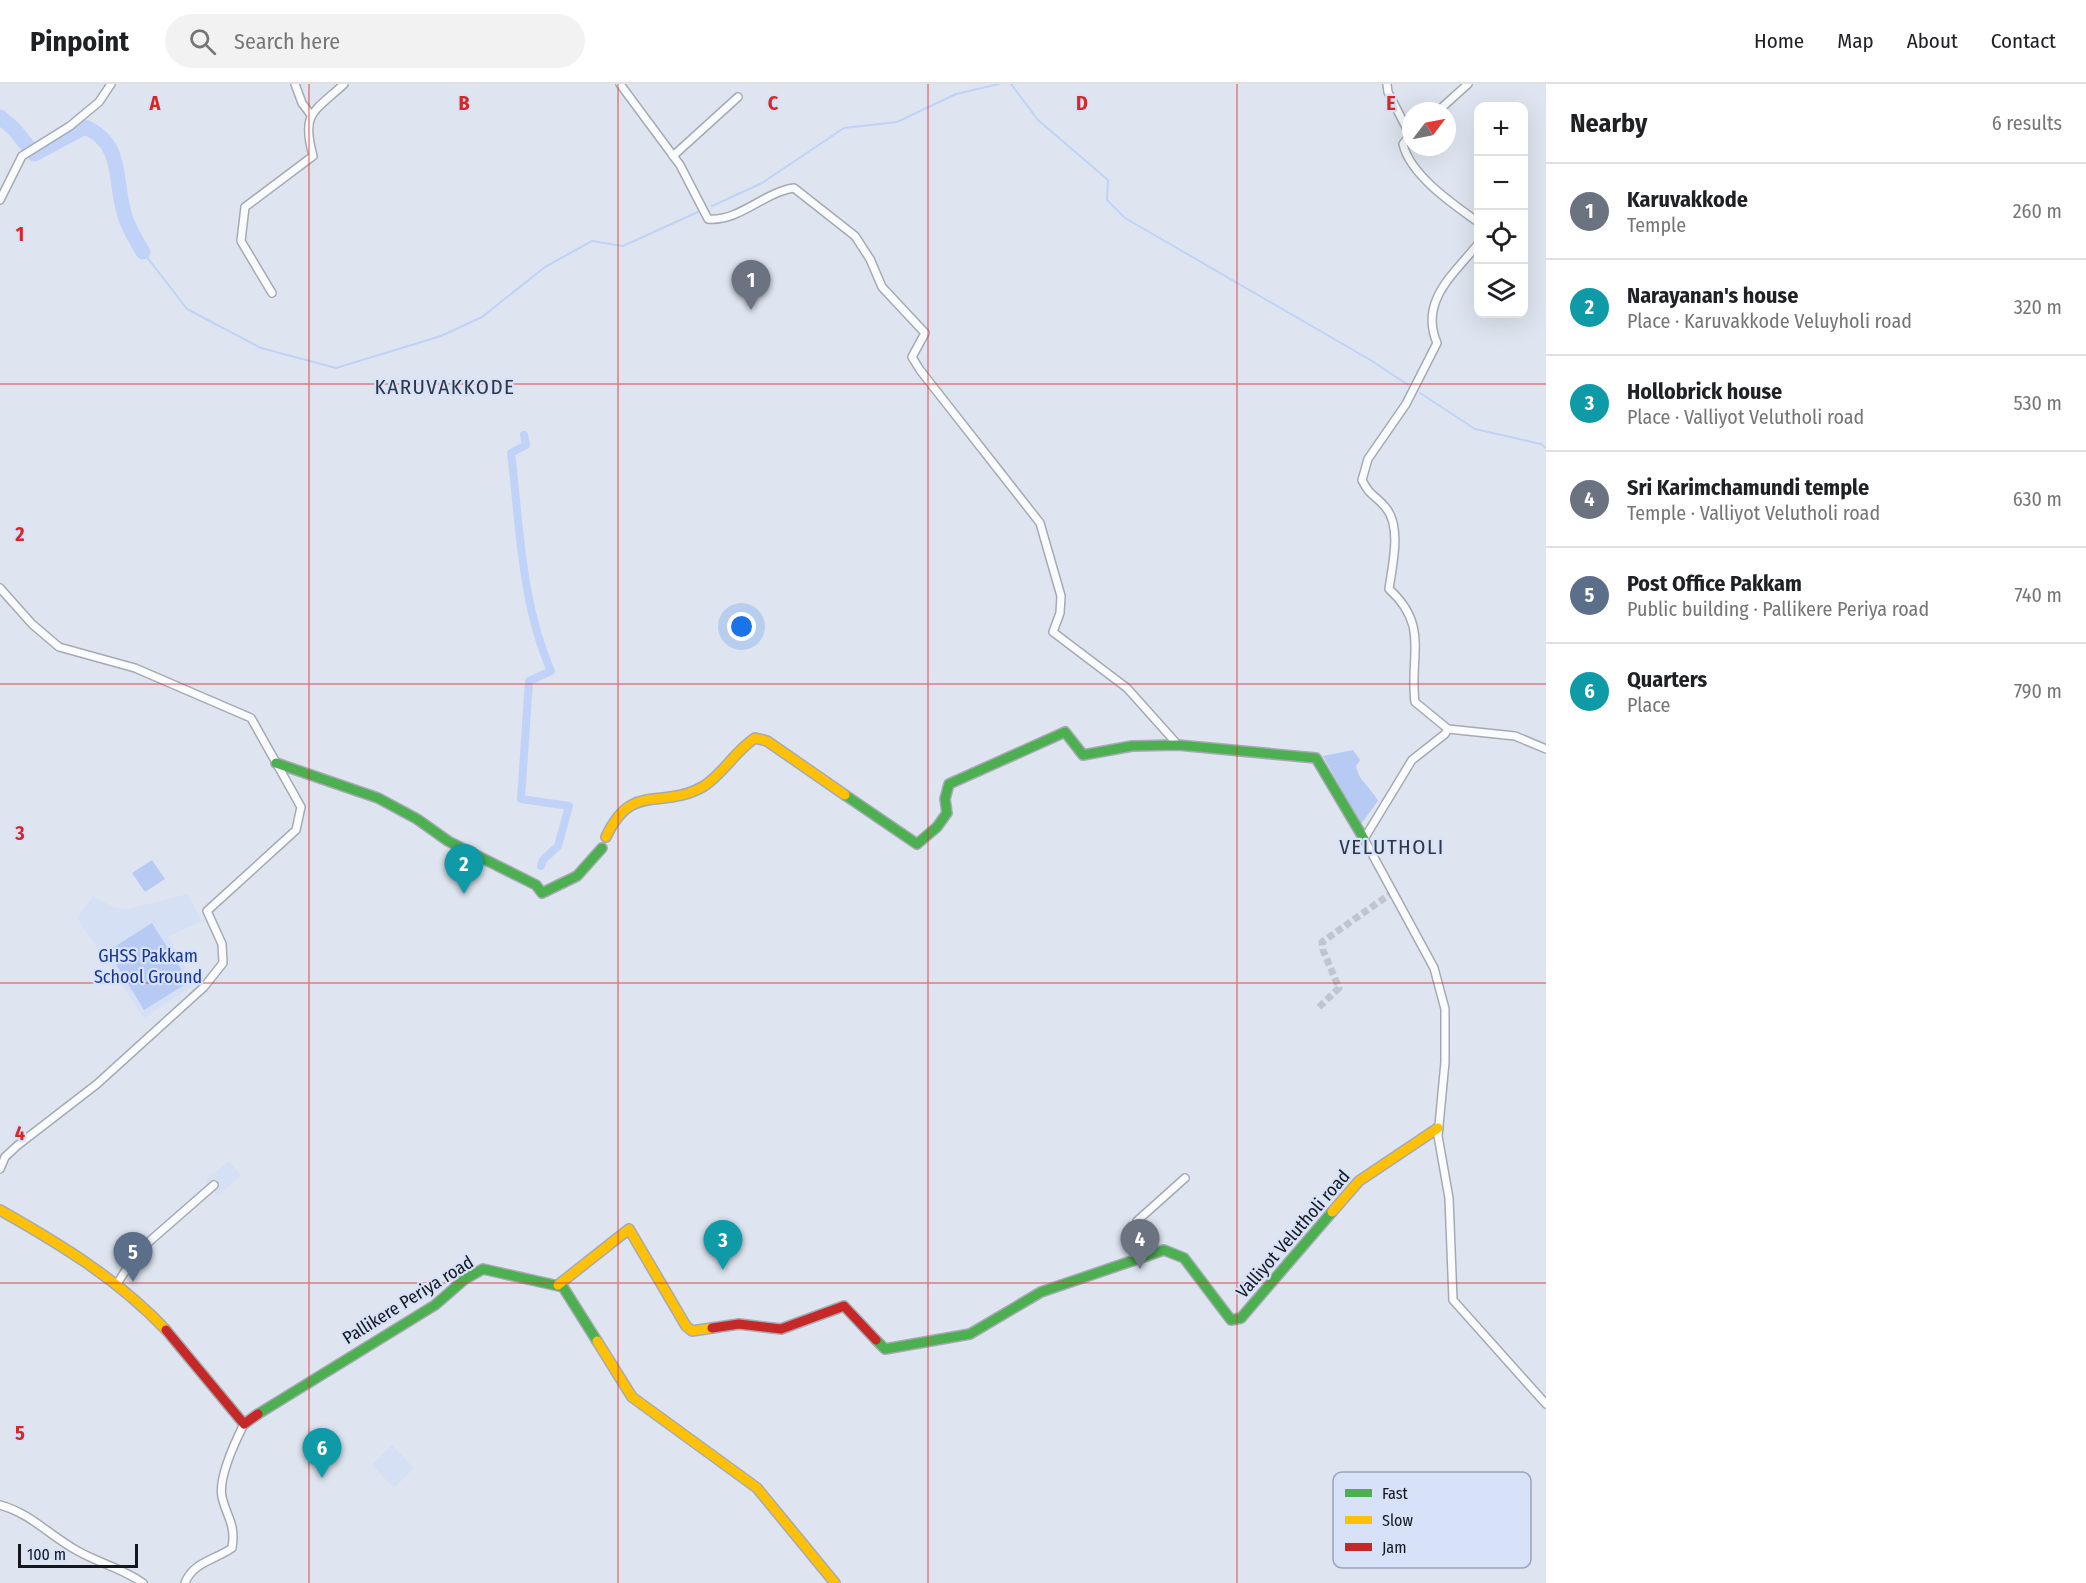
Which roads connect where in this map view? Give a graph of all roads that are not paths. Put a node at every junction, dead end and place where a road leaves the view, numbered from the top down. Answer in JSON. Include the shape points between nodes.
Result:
{"nodes":[{"id":1,"x":111,"y":84,"type":"edge"},
{"id":2,"x":295,"y":84,"type":"edge"},
{"id":3,"x":344,"y":84,"type":"edge"},
{"id":4,"x":620,"y":84,"type":"edge"},
{"id":5,"x":1387,"y":84,"type":"edge"},
{"id":6,"x":1468,"y":84,"type":"edge"},
{"id":7,"x":738,"y":97,"type":"dead end"},
{"id":8,"x":1448,"y":102,"type":"edge"},
{"id":9,"x":311,"y":115,"type":"junction"},
{"id":10,"x":1402,"y":119,"type":"edge"},
{"id":11,"x":673,"y":156,"type":"junction"},
{"id":12,"x":1408,"y":156,"type":"edge"},
{"id":13,"x":0,"y":200,"type":"edge"},
{"id":14,"x":1474,"y":219,"type":"edge"},
{"id":15,"x":1474,"y":250,"type":"edge"},
{"id":16,"x":272,"y":293,"type":"dead end"},
{"id":17,"x":0,"y":588,"type":"edge"},
{"id":18,"x":1448,"y":729,"type":"junction"},
{"id":19,"x":1178,"y":745,"type":"junction"},
{"id":20,"x":1546,"y":749,"type":"edge"},
{"id":21,"x":276,"y":763,"type":"junction"},
{"id":22,"x":606,"y":837,"type":"dead end"},
{"id":23,"x":1364,"y":839,"type":"junction"},
{"id":24,"x":602,"y":848,"type":"dead end"},
{"id":25,"x":1438,"y":1128,"type":"junction"},
{"id":26,"x":0,"y":1169,"type":"edge"},
{"id":27,"x":1185,"y":1179,"type":"dead end"},
{"id":28,"x":214,"y":1185,"type":"dead end"},
{"id":29,"x":0,"y":1210,"type":"edge"},
{"id":30,"x":1134,"y":1260,"type":"junction"},
{"id":31,"x":117,"y":1284,"type":"junction"},
{"id":32,"x":558,"y":1285,"type":"junction"},
{"id":33,"x":1546,"y":1404,"type":"edge"},
{"id":34,"x":244,"y":1424,"type":"junction"},
{"id":35,"x":0,"y":1505,"type":"edge"},
{"id":36,"x":143,"y":1583,"type":"edge"},
{"id":37,"x":185,"y":1583,"type":"edge"},
{"id":38,"x":835,"y":1583,"type":"edge"}],
"edges":[{"from":1,"to":13,"type":"street","via":[[99,102],[70,126],[22,156]]},
{"from":2,"to":9,"type":"street"},
{"from":3,"to":9,"type":"street"},
{"from":4,"to":11,"type":"street"},
{"from":5,"to":10,"type":"street"},
{"from":6,"to":8,"type":"street"},
{"from":7,"to":11,"type":"street"},
{"from":9,"to":16,"type":"street","via":[[307,132],[314,156],[245,207],[241,241]]},
{"from":11,"to":19,"type":"street","via":[[708,219],[720,220],[781,190],[794,188],[855,236],[882,287],[925,333],[912,357],[920,370],[1040,523],[1061,596],[1053,632],[1127,688]]},
{"from":12,"to":14,"type":"street","via":[[1443,198]]},
{"from":15,"to":18,"type":"street","via":[[1437,294],[1430,315],[1437,343],[1407,404],[1368,459],[1362,480],[1369,494],[1387,509],[1394,527],[1389,589],[1410,613],[1415,635],[1415,702]]},
{"from":17,"to":21,"type":"street","via":[[59,647],[135,668],[251,718]]},
{"from":18,"to":20,"type":"street","via":[[1515,736]]},
{"from":18,"to":23,"type":"street","via":[[1412,760]]},
{"from":19,"to":22,"type":"street","via":[[1131,746],[1083,755],[1065,732],[950,784],[945,799],[947,813],[917,844],[767,741],[755,738],[743,744],[721,774],[697,790],[638,800],[618,814]]},
{"from":19,"to":23,"type":"street","via":[[1316,758]]},
{"from":21,"to":24,"type":"street","via":[[378,798],[448,841],[536,885],[542,893],[580,876]]},
{"from":21,"to":26,"type":"street","via":[[301,807],[301,815],[296,830],[207,911],[222,944],[223,963],[204,987],[97,1084],[5,1157]]},
{"from":23,"to":25,"type":"street","via":[[1434,968],[1445,1009],[1445,1062]]},
{"from":25,"to":30,"type":"street","name":"Valliyot Velutholi road","via":[[1359,1181],[1241,1318],[1231,1320],[1184,1258],[1164,1250]]},
{"from":25,"to":33,"type":"street","via":[[1449,1198],[1453,1300]]},
{"from":27,"to":30,"type":"street","via":[[1137,1221]]},
{"from":28,"to":31,"type":"street","via":[[134,1257]]},
{"from":29,"to":31,"type":"street","via":[[50,1238]]},
{"from":30,"to":32,"type":"street","name":"Valliyot Velutholi road","via":[[1041,1292],[970,1334],[885,1349],[844,1306],[781,1329],[739,1324],[692,1330],[629,1229]]},
{"from":31,"to":34,"type":"street","via":[[173,1338]]},
{"from":32,"to":34,"type":"street","name":"Pallikere Periya road","via":[[483,1269],[435,1305]]},
{"from":32,"to":38,"type":"street","via":[[575,1304],[632,1397],[758,1488]]},
{"from":34,"to":37,"type":"street","via":[[228,1459],[221,1496],[234,1533],[232,1548],[196,1566]]},
{"from":35,"to":36,"type":"street","via":[[20,1510],[76,1551]]}]}
